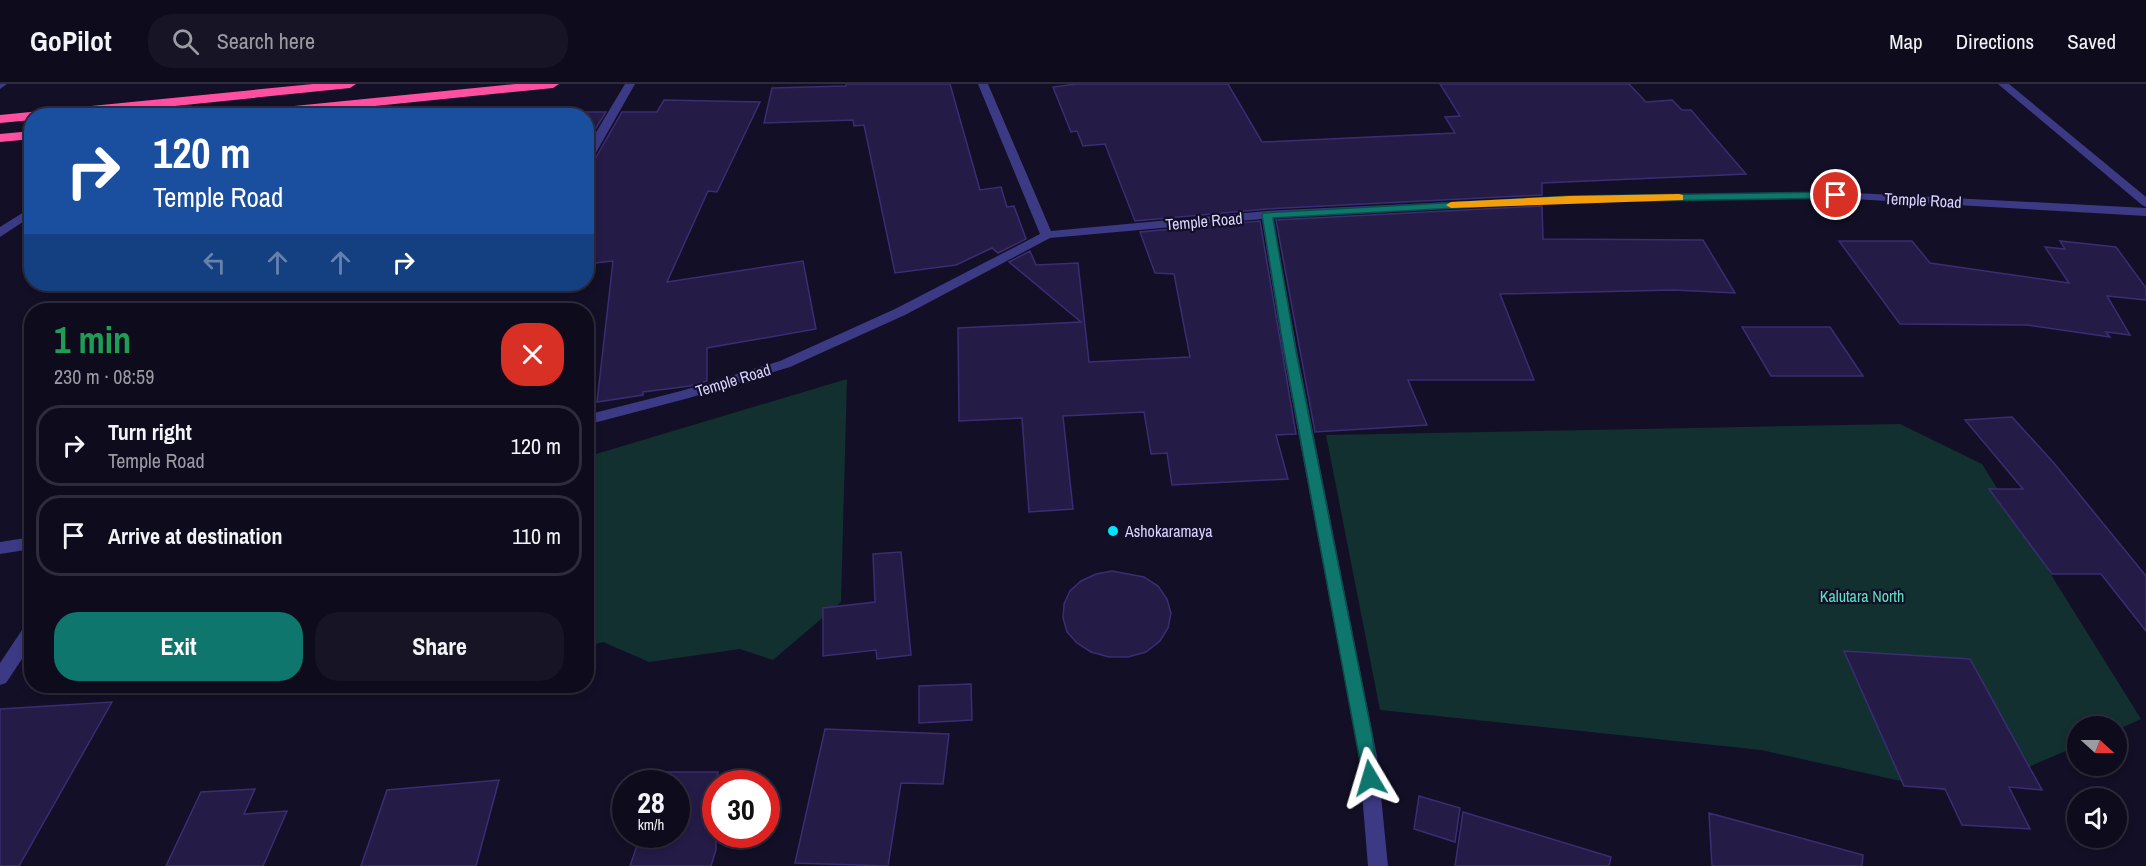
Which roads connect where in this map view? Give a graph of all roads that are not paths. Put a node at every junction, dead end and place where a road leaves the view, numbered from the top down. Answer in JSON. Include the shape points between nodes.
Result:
{"nodes":[{"id":1,"x":350,"y":84,"type":"edge"},
{"id":2,"x":553,"y":84,"type":"edge"},
{"id":3,"x":630,"y":84,"type":"edge"},
{"id":4,"x":983,"y":84,"type":"edge"},
{"id":5,"x":2003,"y":84,"type":"edge"},
{"id":6,"x":112,"y":108,"type":"edge"},
{"id":7,"x":314,"y":108,"type":"edge"},
{"id":8,"x":24,"y":117,"type":"edge"},
{"id":9,"x":0,"y":119,"type":"edge"},
{"id":10,"x":24,"y":136,"type":"edge"},
{"id":11,"x":0,"y":138,"type":"edge"},
{"id":12,"x":594,"y":146,"type":"edge"},
{"id":13,"x":2146,"y":203,"type":"edge"},
{"id":14,"x":2146,"y":212,"type":"edge"},
{"id":15,"x":1267,"y":215,"type":"junction"},
{"id":16,"x":24,"y":216,"type":"edge"},
{"id":17,"x":0,"y":233,"type":"edge"},
{"id":18,"x":1047,"y":235,"type":"junction"},
{"id":19,"x":594,"y":418,"type":"edge"},
{"id":20,"x":24,"y":544,"type":"edge"},
{"id":21,"x":0,"y":548,"type":"edge"},
{"id":22,"x":24,"y":641,"type":"edge"},
{"id":23,"x":0,"y":678,"type":"edge"},
{"id":24,"x":1378,"y":866,"type":"edge"}],
"edges":[{"from":1,"to":6,"type":"highway"},
{"from":2,"to":7,"type":"highway"},
{"from":3,"to":12,"type":"street"},
{"from":4,"to":18,"type":"street"},
{"from":5,"to":13,"type":"street"},
{"from":8,"to":9,"type":"highway"},
{"from":10,"to":11,"type":"highway"},
{"from":14,"to":15,"type":"street","name":"Temple Road","via":[[1836,195],[1570,199]]},
{"from":15,"to":18,"type":"street","name":"Temple Road"},
{"from":15,"to":24,"type":"street","via":[[1368,756]]},
{"from":16,"to":17,"type":"street"},
{"from":18,"to":19,"type":"street","name":"Temple Road","via":[[900,312],[785,364]]},
{"from":20,"to":21,"type":"street"},
{"from":22,"to":23,"type":"street"}]}
